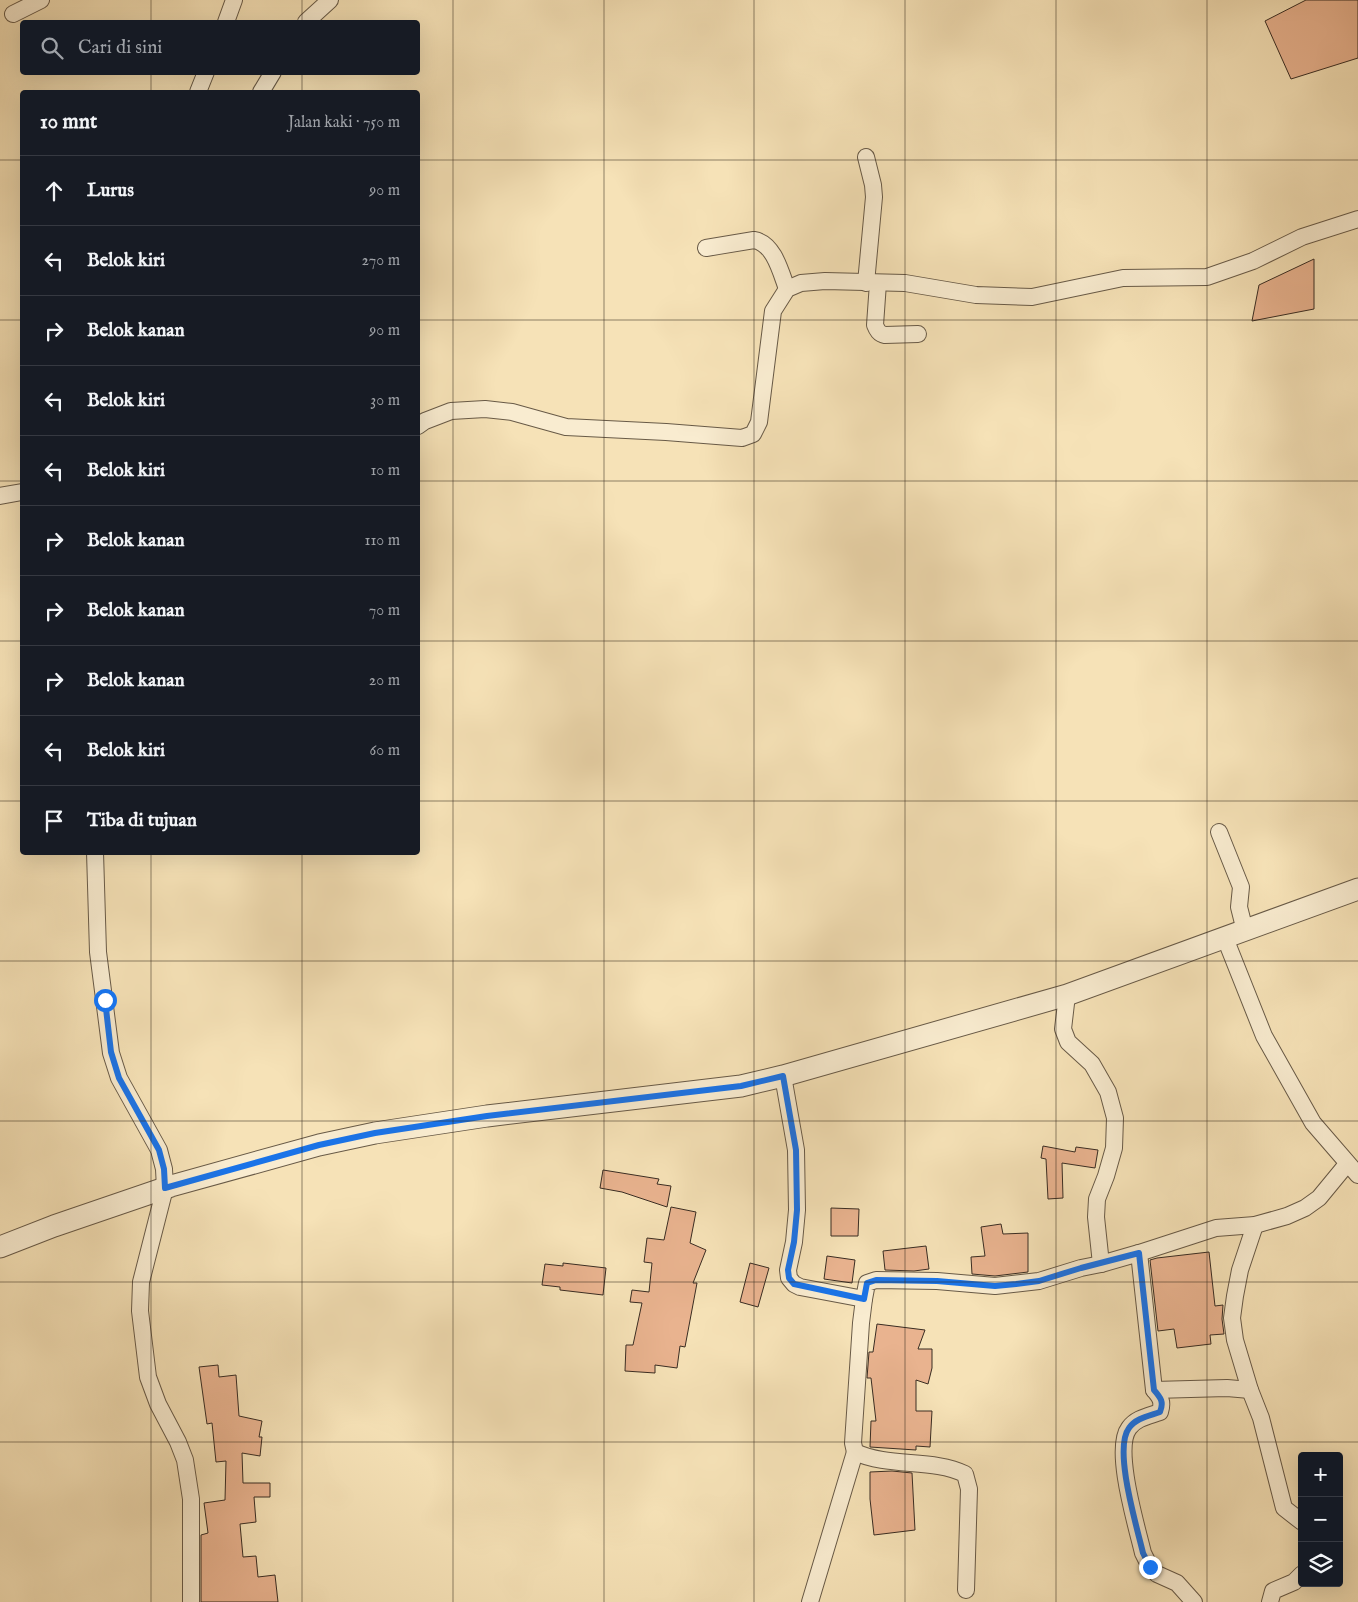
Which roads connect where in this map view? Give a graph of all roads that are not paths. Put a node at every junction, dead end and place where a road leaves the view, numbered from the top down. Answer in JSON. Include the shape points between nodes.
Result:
{"nodes":[{"id":1,"x":41,"y":0,"type":"edge"},
{"id":2,"x":234,"y":0,"type":"edge"},
{"id":3,"x":330,"y":0,"type":"edge"},
{"id":4,"x":13,"y":14,"type":"dead end"},
{"id":5,"x":227,"y":20,"type":"edge"},
{"id":6,"x":308,"y":20,"type":"edge"},
{"id":7,"x":205,"y":75,"type":"edge"},
{"id":8,"x":271,"y":75,"type":"edge"},
{"id":9,"x":199,"y":90,"type":"edge"},
{"id":10,"x":262,"y":90,"type":"edge"},
{"id":11,"x":866,"y":156,"type":"dead end"},
{"id":12,"x":1358,"y":219,"type":"edge"},
{"id":13,"x":706,"y":248,"type":"dead end"},
{"id":14,"x":872,"y":283,"type":"junction"},
{"id":15,"x":786,"y":289,"type":"junction"},
{"id":16,"x":918,"y":334,"type":"dead end"},
{"id":17,"x":420,"y":425,"type":"edge"},
{"id":18,"x":20,"y":492,"type":"edge"},
{"id":19,"x":0,"y":496,"type":"edge"},
{"id":20,"x":1219,"y":832,"type":"dead end"},
{"id":21,"x":95,"y":855,"type":"edge"},
{"id":22,"x":1358,"y":889,"type":"edge"},
{"id":23,"x":1245,"y":931,"type":"junction"},
{"id":24,"x":1225,"y":938,"type":"junction"},
{"id":25,"x":1067,"y":994,"type":"junction"},
{"id":26,"x":783,"y":1076,"type":"junction"},
{"id":27,"x":1353,"y":1170,"type":"edge"},
{"id":28,"x":165,"y":1188,"type":"junction"},
{"id":29,"x":1255,"y":1224,"type":"junction"},
{"id":30,"x":0,"y":1247,"type":"edge"},
{"id":31,"x":1139,"y":1253,"type":"junction"},
{"id":32,"x":1101,"y":1264,"type":"junction"},
{"id":33,"x":864,"y":1299,"type":"junction"},
{"id":34,"x":1154,"y":1390,"type":"junction"},
{"id":35,"x":1250,"y":1390,"type":"junction"},
{"id":36,"x":855,"y":1452,"type":"junction"},
{"id":37,"x":1298,"y":1519,"type":"edge"},
{"id":38,"x":1298,"y":1578,"type":"edge"},
{"id":39,"x":966,"y":1590,"type":"dead end"},
{"id":40,"x":190,"y":1602,"type":"edge"},
{"id":41,"x":810,"y":1602,"type":"edge"},
{"id":42,"x":1194,"y":1602,"type":"edge"},
{"id":43,"x":1270,"y":1602,"type":"edge"}],
"edges":[{"from":1,"to":4,"type":"street"},
{"from":2,"to":5,"type":"street"},
{"from":3,"to":6,"type":"street"},
{"from":7,"to":9,"type":"street"},
{"from":8,"to":10,"type":"street"},
{"from":11,"to":14,"type":"street","via":[[874,197]]},
{"from":12,"to":14,"type":"street","via":[[1302,237],[1253,261],[1207,278],[1124,278],[1032,297],[976,295],[905,283]]},
{"from":13,"to":15,"type":"street","via":[[761,241],[778,264]]},
{"from":14,"to":15,"type":"street","via":[[825,281],[801,283]]},
{"from":14,"to":16,"type":"street","via":[[875,325],[880,334]]},
{"from":15,"to":17,"type":"street","via":[[773,311],[759,422],[754,434],[742,438],[586,429],[485,409],[451,411]]},
{"from":18,"to":19,"type":"street"},
{"from":20,"to":23,"type":"street","via":[[1240,887]]},
{"from":21,"to":28,"type":"street","via":[[98,952],[111,1052],[119,1078],[159,1150]]},
{"from":22,"to":23,"type":"street"},
{"from":23,"to":24,"type":"street"},
{"from":24,"to":25,"type":"street"},
{"from":24,"to":27,"type":"street","via":[[1264,1036],[1313,1123]]},
{"from":25,"to":26,"type":"street"},
{"from":25,"to":32,"type":"street","via":[[1064,1029],[1068,1042],[1092,1064],[1108,1092],[1115,1118],[1114,1148],[1097,1199]]},
{"from":26,"to":28,"type":"street","via":[[741,1086],[487,1116],[375,1133],[319,1145]]},
{"from":26,"to":33,"type":"street","via":[[796,1150],[797,1210],[789,1278],[800,1286]]},
{"from":27,"to":29,"type":"street","via":[[1305,1208]]},
{"from":28,"to":30,"type":"street"},
{"from":28,"to":40,"type":"street","via":[[141,1282],[140,1311],[148,1377],[178,1442],[191,1500]]},
{"from":29,"to":31,"type":"street","via":[[1216,1228]]},
{"from":29,"to":35,"type":"street","via":[[1240,1270],[1232,1318]]},
{"from":31,"to":32,"type":"street"},
{"from":31,"to":34,"type":"street"},
{"from":32,"to":33,"type":"street","via":[[1039,1281],[995,1286],[876,1280],[867,1283]]},
{"from":33,"to":36,"type":"street","via":[[860,1323]]},
{"from":34,"to":35,"type":"street"},
{"from":34,"to":42,"type":"street","via":[[1161,1398],[1160,1412],[1141,1418],[1127,1430],[1124,1464],[1129,1495],[1143,1553],[1150,1567],[1156,1574],[1177,1583]]},
{"from":35,"to":37,"type":"street","via":[[1261,1418],[1284,1508]]},
{"from":36,"to":39,"type":"street","via":[[874,1459],[937,1466],[965,1474],[969,1489]]},
{"from":36,"to":41,"type":"street"},
{"from":38,"to":43,"type":"street","via":[[1273,1591]]}]}
